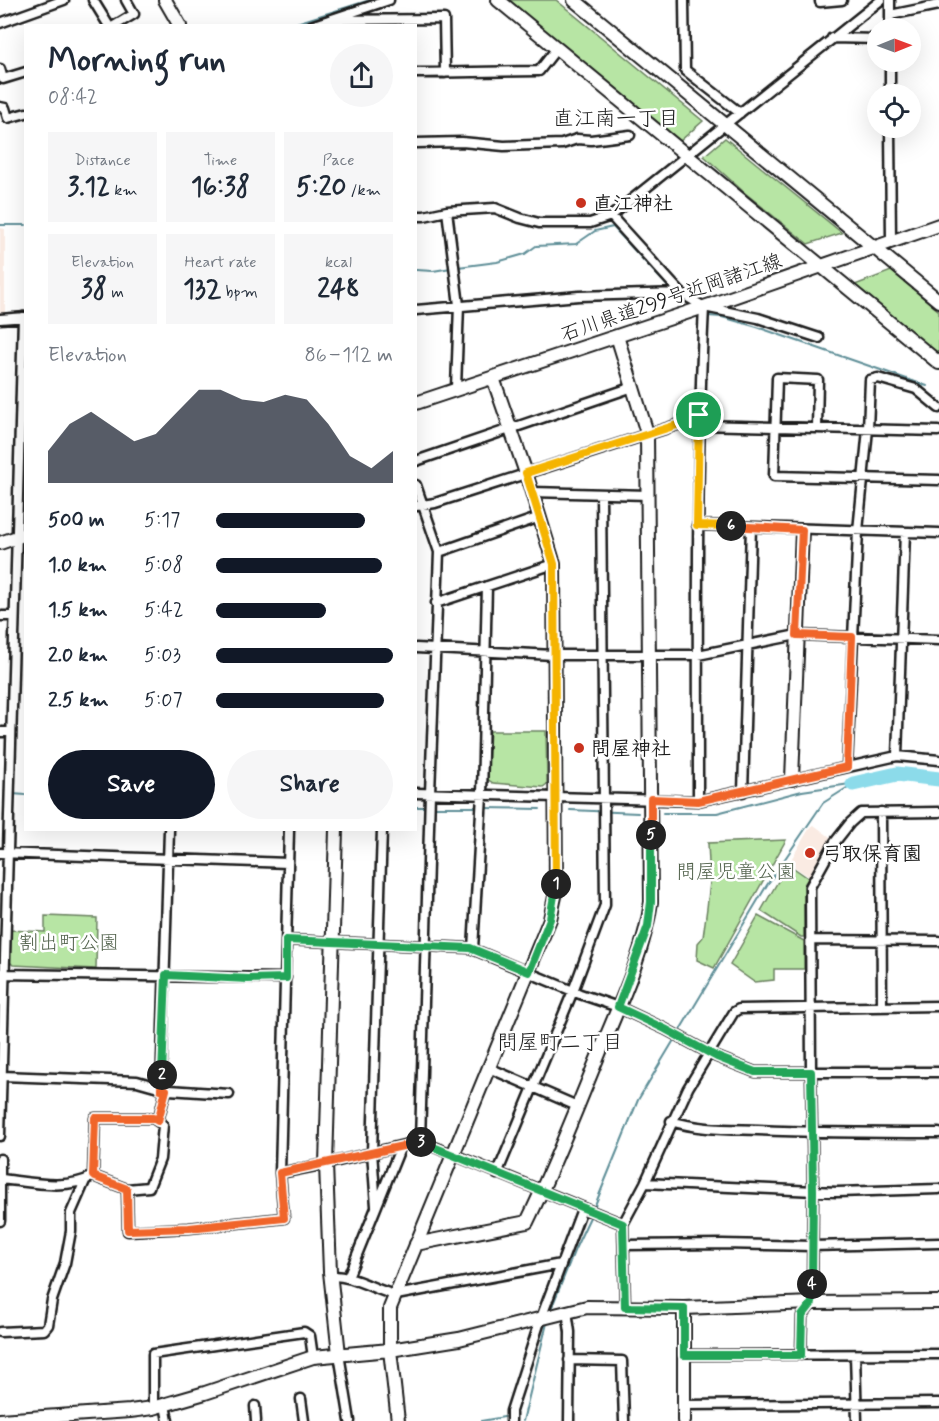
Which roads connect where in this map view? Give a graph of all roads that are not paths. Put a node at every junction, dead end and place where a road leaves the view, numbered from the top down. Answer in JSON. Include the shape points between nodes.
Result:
{"nodes":[{"id":1,"x":64,"y":0,"type":"edge"},
{"id":2,"x":93,"y":0,"type":"edge"},
{"id":3,"x":126,"y":0,"type":"edge"},
{"id":4,"x":165,"y":0,"type":"edge"},
{"id":5,"x":389,"y":0,"type":"edge"},
{"id":6,"x":498,"y":0,"type":"edge"},
{"id":7,"x":574,"y":0,"type":"edge"},
{"id":8,"x":684,"y":0,"type":"edge"},
{"id":9,"x":820,"y":0,"type":"edge"},
{"id":10,"x":842,"y":0,"type":"edge"},
{"id":11,"x":881,"y":0,"type":"edge"},
{"id":12,"x":891,"y":0,"type":"edge"},
{"id":13,"x":939,"y":5,"type":"edge"},
{"id":14,"x":890,"y":15,"type":"joint"},
{"id":15,"x":329,"y":20,"type":"junction"},
{"id":16,"x":0,"y":23,"type":"edge"},
{"id":17,"x":108,"y":24,"type":"edge"},
{"id":18,"x":117,"y":24,"type":"edge"},
{"id":19,"x":179,"y":24,"type":"edge"},
{"id":20,"x":317,"y":24,"type":"edge"},
{"id":21,"x":832,"y":38,"type":"junction"},
{"id":22,"x":867,"y":39,"type":"edge"},
{"id":23,"x":557,"y":48,"type":"junction"},
{"id":24,"x":0,"y":69,"type":"edge"},
{"id":25,"x":24,"y":73,"type":"edge"},
{"id":26,"x":417,"y":73,"type":"edge"},
{"id":27,"x":445,"y":73,"type":"junction"},
{"id":28,"x":0,"y":107,"type":"edge"},
{"id":29,"x":740,"y":113,"type":"junction"},
{"id":30,"x":24,"y":114,"type":"edge"},
{"id":31,"x":726,"y":124,"type":"junction"},
{"id":32,"x":630,"y":135,"type":"dead end"},
{"id":33,"x":890,"y":138,"type":"edge"},
{"id":34,"x":417,"y":143,"type":"edge"},
{"id":35,"x":688,"y":154,"type":"junction"},
{"id":36,"x":447,"y":211,"type":"junction"},
{"id":37,"x":417,"y":216,"type":"edge"},
{"id":38,"x":611,"y":216,"type":"junction"},
{"id":39,"x":939,"y":225,"type":"edge"},
{"id":40,"x":891,"y":241,"type":"junction"},
{"id":41,"x":875,"y":247,"type":"junction"},
{"id":42,"x":821,"y":266,"type":"junction"},
{"id":43,"x":679,"y":293,"type":"junction"},
{"id":44,"x":939,"y":301,"type":"edge"},
{"id":45,"x":459,"y":305,"type":"junction"},
{"id":46,"x":704,"y":307,"type":"junction"},
{"id":47,"x":417,"y":310,"type":"edge"},
{"id":48,"x":24,"y":317,"type":"edge"},
{"id":49,"x":0,"y":319,"type":"edge"},
{"id":50,"x":617,"y":336,"type":"junction"},
{"id":51,"x":819,"y":338,"type":"dead end"},
{"id":52,"x":939,"y":363,"type":"edge"},
{"id":53,"x":494,"y":378,"type":"junction"},
{"id":54,"x":633,"y":387,"type":"junction"},
{"id":55,"x":456,"y":388,"type":"junction"},
{"id":56,"x":23,"y":400,"type":"edge"},
{"id":57,"x":417,"y":403,"type":"edge"},
{"id":58,"x":939,"y":408,"type":"edge"},
{"id":59,"x":698,"y":420,"type":"junction"},
{"id":60,"x":775,"y":427,"type":"junction"},
{"id":61,"x":511,"y":428,"type":"junction"},
{"id":62,"x":817,"y":428,"type":"junction"},
{"id":63,"x":868,"y":429,"type":"junction"},
{"id":64,"x":938,"y":431,"type":"edge"},
{"id":65,"x":647,"y":433,"type":"junction"},
{"id":66,"x":417,"y":461,"type":"edge"},
{"id":67,"x":526,"y":473,"type":"junction"},
{"id":68,"x":864,"y":478,"type":"junction"},
{"id":69,"x":939,"y":480,"type":"edge"},
{"id":70,"x":532,"y":492,"type":"junction"},
{"id":71,"x":601,"y":494,"type":"junction"},
{"id":72,"x":648,"y":495,"type":"junction"},
{"id":73,"x":419,"y":506,"type":"edge"},
{"id":74,"x":540,"y":517,"type":"junction"},
{"id":75,"x":697,"y":525,"type":"junction"},
{"id":76,"x":751,"y":527,"type":"junction"},
{"id":77,"x":802,"y":530,"type":"junction"},
{"id":78,"x":858,"y":531,"type":"junction"},
{"id":79,"x":906,"y":532,"type":"junction"},
{"id":80,"x":939,"y":533,"type":"edge"},
{"id":81,"x":21,"y":536,"type":"edge"},
{"id":82,"x":0,"y":543,"type":"edge"},
{"id":83,"x":439,"y":552,"type":"junction"},
{"id":84,"x":554,"y":564,"type":"junction"},
{"id":85,"x":486,"y":586,"type":"junction"},
{"id":86,"x":436,"y":603,"type":"junction"},
{"id":87,"x":0,"y":616,"type":"edge"},
{"id":88,"x":14,"y":616,"type":"junction"},
{"id":89,"x":797,"y":635,"type":"junction"},
{"id":90,"x":852,"y":637,"type":"junction"},
{"id":91,"x":900,"y":639,"type":"junction"},
{"id":92,"x":939,"y":640,"type":"edge"},
{"id":93,"x":747,"y":647,"type":"junction"},
{"id":94,"x":417,"y":648,"type":"edge"},
{"id":95,"x":435,"y":649,"type":"junction"},
{"id":96,"x":485,"y":651,"type":"junction"},
{"id":97,"x":553,"y":655,"type":"junction"},
{"id":98,"x":603,"y":655,"type":"junction"},
{"id":99,"x":650,"y":655,"type":"junction"},
{"id":100,"x":698,"y":655,"type":"junction"},
{"id":101,"x":0,"y":732,"type":"edge"},
{"id":102,"x":10,"y":732,"type":"junction"},
{"id":103,"x":897,"y":756,"type":"junction"},
{"id":104,"x":939,"y":760,"type":"edge"},
{"id":105,"x":847,"y":767,"type":"junction"},
{"id":106,"x":792,"y":779,"type":"junction"},
{"id":107,"x":743,"y":792,"type":"junction"},
{"id":108,"x":417,"y":794,"type":"edge"},
{"id":109,"x":555,"y":797,"type":"junction"},
{"id":110,"x":604,"y":798,"type":"junction"},
{"id":111,"x":482,"y":799,"type":"junction"},
{"id":112,"x":651,"y":799,"type":"junction"},
{"id":113,"x":698,"y":801,"type":"junction"},
{"id":114,"x":430,"y":802,"type":"junction"},
{"id":115,"x":881,"y":812,"type":"junction"},
{"id":116,"x":939,"y":812,"type":"edge"},
{"id":117,"x":169,"y":831,"type":"edge"},
{"id":118,"x":289,"y":831,"type":"edge"},
{"id":119,"x":336,"y":831,"type":"edge"},
{"id":120,"x":382,"y":831,"type":"edge"},
{"id":121,"x":4,"y":854,"type":"edge"},
{"id":122,"x":168,"y":859,"type":"junction"},
{"id":123,"x":288,"y":863,"type":"junction"},
{"id":124,"x":286,"y":940,"type":"junction"},
{"id":125,"x":811,"y":940,"type":"junction"},
{"id":126,"x":882,"y":940,"type":"junction"},
{"id":127,"x":939,"y":941,"type":"edge"},
{"id":128,"x":332,"y":943,"type":"junction"},
{"id":129,"x":378,"y":944,"type":"junction"},
{"id":130,"x":426,"y":945,"type":"junction"},
{"id":131,"x":473,"y":949,"type":"junction"},
{"id":132,"x":529,"y":972,"type":"junction"},
{"id":133,"x":2,"y":974,"type":"edge"},
{"id":134,"x":166,"y":975,"type":"junction"},
{"id":135,"x":286,"y":978,"type":"junction"},
{"id":136,"x":573,"y":991,"type":"junction"},
{"id":137,"x":939,"y":1006,"type":"edge"},
{"id":138,"x":618,"y":1007,"type":"junction"},
{"id":139,"x":882,"y":1007,"type":"junction"},
{"id":140,"x":811,"y":1009,"type":"junction"},
{"id":141,"x":708,"y":1053,"type":"junction"},
{"id":142,"x":489,"y":1068,"type":"junction"},
{"id":143,"x":811,"y":1072,"type":"junction"},
{"id":144,"x":939,"y":1072,"type":"edge"},
{"id":145,"x":2,"y":1076,"type":"junction"},
{"id":146,"x":533,"y":1087,"type":"junction"},
{"id":147,"x":164,"y":1089,"type":"junction"},
{"id":148,"x":229,"y":1094,"type":"dead end"},
{"id":149,"x":577,"y":1106,"type":"junction"},
{"id":150,"x":158,"y":1121,"type":"junction"},
{"id":151,"x":671,"y":1121,"type":"junction"},
{"id":152,"x":939,"y":1132,"type":"edge"},
{"id":153,"x":812,"y":1133,"type":"junction"},
{"id":154,"x":0,"y":1136,"type":"edge"},
{"id":155,"x":420,"y":1141,"type":"junction"},
{"id":156,"x":401,"y":1146,"type":"junction"},
{"id":157,"x":372,"y":1152,"type":"junction"},
{"id":158,"x":454,"y":1156,"type":"junction"},
{"id":159,"x":0,"y":1159,"type":"edge"},
{"id":160,"x":326,"y":1164,"type":"junction"},
{"id":161,"x":280,"y":1173,"type":"junction"},
{"id":162,"x":497,"y":1174,"type":"junction"},
{"id":163,"x":93,"y":1176,"type":"junction"},
{"id":164,"x":1,"y":1179,"type":"edge"},
{"id":165,"x":85,"y":1181,"type":"junction"},
{"id":166,"x":645,"y":1183,"type":"junction"},
{"id":167,"x":127,"y":1189,"type":"junction"},
{"id":168,"x":939,"y":1189,"type":"edge"},
{"id":169,"x":813,"y":1191,"type":"junction"},
{"id":170,"x":542,"y":1192,"type":"junction"},
{"id":171,"x":376,"y":1206,"type":"junction"},
{"id":172,"x":584,"y":1210,"type":"junction"},
{"id":173,"x":0,"y":1221,"type":"edge"},
{"id":174,"x":623,"y":1224,"type":"junction"},
{"id":175,"x":939,"y":1243,"type":"edge"},
{"id":176,"x":416,"y":1244,"type":"junction"},
{"id":177,"x":625,"y":1245,"type":"junction"},
{"id":178,"x":812,"y":1246,"type":"junction"},
{"id":179,"x":561,"y":1264,"type":"junction"},
{"id":180,"x":331,"y":1276,"type":"junction"},
{"id":181,"x":348,"y":1277,"type":"junction"},
{"id":182,"x":396,"y":1295,"type":"junction"},
{"id":183,"x":939,"y":1302,"type":"edge"},
{"id":184,"x":812,"y":1303,"type":"junction"},
{"id":185,"x":625,"y":1307,"type":"junction"},
{"id":186,"x":684,"y":1308,"type":"junction"},
{"id":187,"x":552,"y":1315,"type":"junction"},
{"id":188,"x":0,"y":1332,"type":"edge"},
{"id":189,"x":390,"y":1350,"type":"junction"},
{"id":190,"x":339,"y":1354,"type":"junction"},
{"id":191,"x":939,"y":1354,"type":"edge"},
{"id":192,"x":684,"y":1355,"type":"junction"},
{"id":193,"x":801,"y":1355,"type":"junction"},
{"id":194,"x":855,"y":1355,"type":"junction"},
{"id":195,"x":313,"y":1357,"type":"junction"},
{"id":196,"x":568,"y":1360,"type":"junction"},
{"id":197,"x":301,"y":1399,"type":"dead end"},
{"id":198,"x":939,"y":1403,"type":"edge"},
{"id":199,"x":857,"y":1404,"type":"junction"},
{"id":200,"x":165,"y":1405,"type":"junction"},
{"id":201,"x":684,"y":1405,"type":"junction"},
{"id":202,"x":255,"y":1406,"type":"dead end"},
{"id":203,"x":153,"y":1408,"type":"junction"},
{"id":204,"x":0,"y":1420,"type":"edge"},
{"id":205,"x":168,"y":1421,"type":"edge"},
{"id":206,"x":256,"y":1421,"type":"edge"},
{"id":207,"x":304,"y":1421,"type":"edge"},
{"id":208,"x":350,"y":1421,"type":"edge"},
{"id":209,"x":398,"y":1421,"type":"edge"},
{"id":210,"x":511,"y":1421,"type":"edge"},
{"id":211,"x":569,"y":1421,"type":"edge"},
{"id":212,"x":624,"y":1421,"type":"edge"},
{"id":213,"x":684,"y":1421,"type":"edge"},
{"id":214,"x":857,"y":1421,"type":"edge"}],
"edges":[{"from":1,"to":16,"type":"street"},
{"from":2,"to":17,"type":"street"},
{"from":3,"to":18,"type":"street","via":[[134,14]]},
{"from":4,"to":19,"type":"street"},
{"from":5,"to":15,"type":"street"},
{"from":6,"to":23,"type":"street"},
{"from":7,"to":31,"type":"street"},
{"from":8,"to":29,"type":"street","via":[[685,70]]},
{"from":9,"to":10,"type":"street"},
{"from":11,"to":21,"type":"street"},
{"from":12,"to":14,"type":"street"},
{"from":13,"to":14,"type":"street"},
{"from":15,"to":20,"type":"street"},
{"from":15,"to":27,"type":"street","via":[[444,19]]},
{"from":21,"to":22,"type":"street"},
{"from":21,"to":29,"type":"street"},
{"from":23,"to":27,"type":"street","via":[[539,71]]},
{"from":23,"to":35,"type":"street"},
{"from":24,"to":25,"type":"street","via":[[3,78]]},
{"from":26,"to":27,"type":"street"},
{"from":28,"to":30,"type":"street","via":[[5,108],[8,118]]},
{"from":29,"to":31,"type":"street"},
{"from":31,"to":35,"type":"street"},
{"from":31,"to":41,"type":"street"},
{"from":32,"to":34,"type":"street","via":[[562,144]]},
{"from":33,"to":40,"type":"street"},
{"from":35,"to":38,"type":"street"},
{"from":35,"to":42,"type":"street"},
{"from":36,"to":37,"type":"street"},
{"from":36,"to":38,"type":"street","via":[[495,208],[539,223],[590,224]]},
{"from":36,"to":45,"type":"street"},
{"from":38,"to":43,"type":"street"},
{"from":39,"to":40,"type":"street","name":"石川県道299号近岡諸江線"},
{"from":40,"to":41,"type":"street","name":"石川県道299号近岡諸江線"},
{"from":41,"to":42,"type":"street","name":"石川県道299号近岡諸江線"},
{"from":41,"to":44,"type":"street"},
{"from":42,"to":46,"type":"street","name":"石川県道299号近岡諸江線"},
{"from":42,"to":52,"type":"street"},
{"from":43,"to":45,"type":"street"},
{"from":43,"to":46,"type":"street"},
{"from":45,"to":47,"type":"street"},
{"from":45,"to":55,"type":"street"},
{"from":46,"to":50,"type":"street","name":"石川県道299号近岡諸江線"},
{"from":46,"to":51,"type":"street","via":[[758,318]]},
{"from":46,"to":59,"type":"street"},
{"from":48,"to":49,"type":"street"},
{"from":48,"to":56,"type":"street"},
{"from":50,"to":53,"type":"street","name":"石川県道299号近岡諸江線"},
{"from":50,"to":54,"type":"street"},
{"from":53,"to":55,"type":"street","name":"石川県道299号近岡諸江線"},
{"from":53,"to":61,"type":"street"},
{"from":54,"to":61,"type":"street"},
{"from":54,"to":65,"type":"street"},
{"from":55,"to":57,"type":"street","name":"石川県道299号近岡諸江線"},
{"from":56,"to":81,"type":"street"},
{"from":58,"to":63,"type":"street","via":[[916,389],[878,378],[870,380]]},
{"from":59,"to":60,"type":"street"},
{"from":59,"to":65,"type":"street"},
{"from":59,"to":75,"type":"street"},
{"from":60,"to":62,"type":"street"},
{"from":60,"to":62,"type":"street","via":[[777,378],[818,380]]},
{"from":60,"to":68,"type":"street","via":[[774,476]]},
{"from":61,"to":66,"type":"street"},
{"from":61,"to":67,"type":"street"},
{"from":62,"to":63,"type":"street"},
{"from":63,"to":64,"type":"street"},
{"from":63,"to":68,"type":"street"},
{"from":65,"to":67,"type":"street"},
{"from":65,"to":72,"type":"street"},
{"from":67,"to":70,"type":"street"},
{"from":67,"to":73,"type":"street"},
{"from":68,"to":69,"type":"street"},
{"from":68,"to":78,"type":"street"},
{"from":70,"to":71,"type":"street"},
{"from":70,"to":74,"type":"street"},
{"from":71,"to":72,"type":"street"},
{"from":71,"to":98,"type":"street"},
{"from":72,"to":99,"type":"street"},
{"from":73,"to":83,"type":"street"},
{"from":74,"to":83,"type":"street"},
{"from":74,"to":84,"type":"street"},
{"from":75,"to":76,"type":"street"},
{"from":75,"to":100,"type":"street"},
{"from":76,"to":77,"type":"street"},
{"from":76,"to":93,"type":"street"},
{"from":77,"to":78,"type":"street"},
{"from":77,"to":89,"type":"street"},
{"from":78,"to":79,"type":"street"},
{"from":78,"to":90,"type":"street"},
{"from":79,"to":80,"type":"street"},
{"from":79,"to":91,"type":"street"},
{"from":81,"to":82,"type":"street"},
{"from":81,"to":88,"type":"street"},
{"from":83,"to":86,"type":"street"},
{"from":84,"to":85,"type":"street"},
{"from":84,"to":97,"type":"street"},
{"from":85,"to":86,"type":"street"},
{"from":85,"to":96,"type":"street"},
{"from":86,"to":95,"type":"street"},
{"from":87,"to":88,"type":"street"},
{"from":88,"to":102,"type":"street"},
{"from":89,"to":90,"type":"street"},
{"from":89,"to":93,"type":"street"},
{"from":89,"to":106,"type":"street"},
{"from":90,"to":91,"type":"street"},
{"from":90,"to":105,"type":"street"},
{"from":91,"to":92,"type":"street"},
{"from":91,"to":103,"type":"street"},
{"from":93,"to":100,"type":"street"},
{"from":93,"to":107,"type":"street"},
{"from":94,"to":95,"type":"street"},
{"from":95,"to":96,"type":"street"},
{"from":95,"to":114,"type":"street"},
{"from":96,"to":97,"type":"street"},
{"from":96,"to":111,"type":"street"},
{"from":97,"to":98,"type":"street"},
{"from":97,"to":109,"type":"street"},
{"from":98,"to":99,"type":"street"},
{"from":98,"to":110,"type":"street"},
{"from":99,"to":100,"type":"street"},
{"from":99,"to":112,"type":"street"},
{"from":100,"to":113,"type":"street"},
{"from":101,"to":102,"type":"street"},
{"from":102,"to":121,"type":"street"},
{"from":103,"to":104,"type":"street"},
{"from":103,"to":105,"type":"street"},
{"from":105,"to":106,"type":"street"},
{"from":106,"to":107,"type":"street"},
{"from":107,"to":113,"type":"street"},
{"from":108,"to":114,"type":"street"},
{"from":109,"to":110,"type":"street"},
{"from":109,"to":111,"type":"street"},
{"from":109,"to":132,"type":"street","via":[[556,892]]},
{"from":110,"to":112,"type":"street"},
{"from":110,"to":136,"type":"street","via":[[605,905]]},
{"from":111,"to":114,"type":"street"},
{"from":111,"to":131,"type":"street"},
{"from":112,"to":113,"type":"street"},
{"from":112,"to":138,"type":"street","via":[[648,926]]},
{"from":114,"to":130,"type":"street"},
{"from":115,"to":116,"type":"street"},
{"from":115,"to":125,"type":"street","via":[[855,817],[822,865],[810,887]]},
{"from":115,"to":126,"type":"street"},
{"from":117,"to":122,"type":"street"},
{"from":118,"to":123,"type":"street"},
{"from":119,"to":128,"type":"street"},
{"from":120,"to":129,"type":"street"},
{"from":121,"to":122,"type":"street"},
{"from":121,"to":133,"type":"street"},
{"from":122,"to":123,"type":"street"},
{"from":122,"to":134,"type":"street"},
{"from":123,"to":124,"type":"street"},
{"from":124,"to":128,"type":"street"},
{"from":124,"to":135,"type":"street"},
{"from":125,"to":126,"type":"street"},
{"from":125,"to":140,"type":"street"},
{"from":126,"to":127,"type":"street"},
{"from":126,"to":139,"type":"street"},
{"from":128,"to":129,"type":"street"},
{"from":128,"to":160,"type":"street"},
{"from":129,"to":130,"type":"street"},
{"from":129,"to":157,"type":"street"},
{"from":130,"to":131,"type":"street"},
{"from":130,"to":155,"type":"street"},
{"from":131,"to":132,"type":"street"},
{"from":132,"to":136,"type":"street"},
{"from":132,"to":142,"type":"street"},
{"from":133,"to":134,"type":"street"},
{"from":133,"to":145,"type":"street"},
{"from":134,"to":135,"type":"street"},
{"from":134,"to":147,"type":"street"},
{"from":135,"to":161,"type":"street"},
{"from":136,"to":138,"type":"street"},
{"from":136,"to":146,"type":"street"},
{"from":137,"to":139,"type":"street"},
{"from":138,"to":141,"type":"street"},
{"from":138,"to":149,"type":"street"},
{"from":139,"to":140,"type":"street"},
{"from":140,"to":141,"type":"street","via":[[739,1009]]},
{"from":140,"to":143,"type":"street"},
{"from":141,"to":143,"type":"street","via":[[755,1072]]},
{"from":141,"to":151,"type":"street"},
{"from":142,"to":146,"type":"street"},
{"from":142,"to":158,"type":"street"},
{"from":143,"to":144,"type":"street"},
{"from":143,"to":153,"type":"street"},
{"from":145,"to":147,"type":"street","via":[[137,1081]]},
{"from":145,"to":154,"type":"street"},
{"from":146,"to":149,"type":"street"},
{"from":146,"to":162,"type":"street"},
{"from":147,"to":148,"type":"street"},
{"from":147,"to":150,"type":"street"},
{"from":149,"to":170,"type":"street"},
{"from":150,"to":163,"type":"street","via":[[95,1118]]},
{"from":150,"to":167,"type":"street","via":[[163,1125],[160,1159],[149,1188]]},
{"from":151,"to":153,"type":"street","via":[[714,1129]]},
{"from":151,"to":166,"type":"street"},
{"from":152,"to":153,"type":"street"},
{"from":153,"to":169,"type":"street"},
{"from":155,"to":156,"type":"street"},
{"from":155,"to":158,"type":"street"},
{"from":156,"to":157,"type":"street"},
{"from":156,"to":171,"type":"street"},
{"from":157,"to":160,"type":"street"},
{"from":157,"to":171,"type":"street"},
{"from":158,"to":162,"type":"street"},
{"from":158,"to":176,"type":"street"},
{"from":159,"to":164,"type":"street"},
{"from":160,"to":161,"type":"street"},
{"from":160,"to":180,"type":"street"},
{"from":161,"to":167,"type":"street","via":[[284,1218],[211,1226],[128,1230]]},
{"from":162,"to":170,"type":"street"},
{"from":163,"to":165,"type":"street"},
{"from":163,"to":167,"type":"street"},
{"from":164,"to":165,"type":"street","via":[[54,1184]]},
{"from":164,"to":173,"type":"street"},
{"from":165,"to":188,"type":"street","via":[[71,1213],[65,1263],[48,1325],[44,1330]]},
{"from":166,"to":169,"type":"street"},
{"from":166,"to":174,"type":"street"},
{"from":168,"to":169,"type":"street"},
{"from":169,"to":178,"type":"street"},
{"from":170,"to":172,"type":"street"},
{"from":170,"to":176,"type":"street","via":[[527,1222]]},
{"from":171,"to":181,"type":"street"},
{"from":172,"to":174,"type":"street"},
{"from":172,"to":179,"type":"street"},
{"from":174,"to":177,"type":"street"},
{"from":175,"to":178,"type":"street"},
{"from":176,"to":182,"type":"street"},
{"from":177,"to":178,"type":"street"},
{"from":177,"to":185,"type":"street"},
{"from":178,"to":184,"type":"street"},
{"from":179,"to":182,"type":"street"},
{"from":179,"to":187,"type":"street"},
{"from":180,"to":181,"type":"street"},
{"from":180,"to":190,"type":"street"},
{"from":181,"to":182,"type":"street"},
{"from":182,"to":189,"type":"street","via":[[390,1308]]},
{"from":183,"to":184,"type":"street"},
{"from":184,"to":186,"type":"street"},
{"from":184,"to":193,"type":"street","via":[[802,1316]]},
{"from":185,"to":186,"type":"street"},
{"from":185,"to":187,"type":"street","via":[[587,1307]]},
{"from":186,"to":192,"type":"street"},
{"from":187,"to":189,"type":"street","via":[[459,1340]]},
{"from":187,"to":196,"type":"street","via":[[570,1332]]},
{"from":187,"to":210,"type":"street","via":[[511,1411]]},
{"from":189,"to":190,"type":"street"},
{"from":189,"to":209,"type":"street"},
{"from":190,"to":195,"type":"street"},
{"from":190,"to":208,"type":"street"},
{"from":191,"to":194,"type":"street"},
{"from":192,"to":193,"type":"street"},
{"from":192,"to":201,"type":"street"},
{"from":193,"to":194,"type":"street"},
{"from":194,"to":199,"type":"street"},
{"from":195,"to":200,"type":"street"},
{"from":195,"to":203,"type":"street","via":[[310,1336],[304,1332],[153,1354]]},
{"from":196,"to":211,"type":"street"},
{"from":196,"to":212,"type":"street","via":[[622,1361]]},
{"from":197,"to":207,"type":"street"},
{"from":198,"to":199,"type":"street"},
{"from":199,"to":201,"type":"street"},
{"from":199,"to":214,"type":"street"},
{"from":200,"to":203,"type":"street"},
{"from":200,"to":205,"type":"street"},
{"from":201,"to":213,"type":"street"},
{"from":202,"to":206,"type":"street"},
{"from":203,"to":204,"type":"street"}]}
